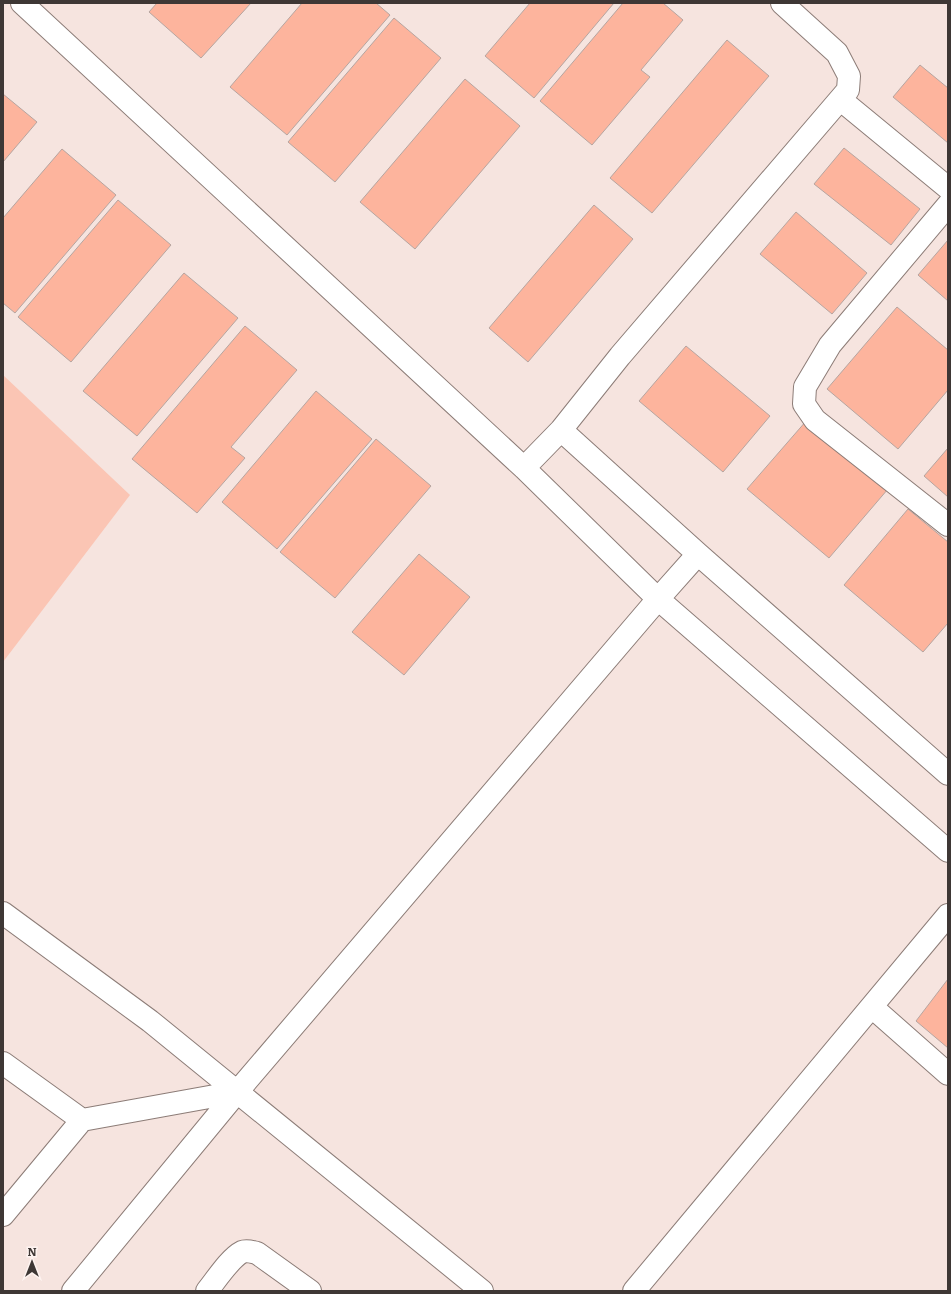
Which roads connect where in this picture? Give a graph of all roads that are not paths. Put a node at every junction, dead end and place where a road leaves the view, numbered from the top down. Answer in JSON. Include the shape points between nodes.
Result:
{"nodes":[{"id":1,"x":22,"y":3,"type":"edge"},
{"id":2,"x":782,"y":3,"type":"edge"},
{"id":3,"x":841,"y":100,"type":"junction"},
{"id":4,"x":948,"y":188,"type":"edge"},
{"id":5,"x":948,"y":205,"type":"edge"},
{"id":6,"x":561,"y":430,"type":"junction"},
{"id":7,"x":524,"y":468,"type":"junction"},
{"id":8,"x":948,"y":525,"type":"edge"},
{"id":9,"x":698,"y":554,"type":"junction"},
{"id":10,"x":658,"y":598,"type":"junction"},
{"id":11,"x":948,"y":774,"type":"edge"},
{"id":12,"x":948,"y":851,"type":"edge"},
{"id":13,"x":3,"y":913,"type":"edge"},
{"id":14,"x":948,"y":914,"type":"edge"},
{"id":15,"x":872,"y":1007,"type":"junction"},
{"id":16,"x":3,"y":1063,"type":"edge"},
{"id":17,"x":948,"y":1074,"type":"edge"},
{"id":18,"x":237,"y":1092,"type":"junction"},
{"id":19,"x":82,"y":1120,"type":"junction"},
{"id":20,"x":3,"y":1215,"type":"edge"},
{"id":21,"x":73,"y":1291,"type":"edge"},
{"id":22,"x":207,"y":1291,"type":"edge"},
{"id":23,"x":310,"y":1291,"type":"edge"},
{"id":24,"x":482,"y":1291,"type":"edge"},
{"id":25,"x":634,"y":1291,"type":"edge"}],
"edges":[{"from":1,"to":7,"type":"street"},
{"from":2,"to":3,"type":"street","via":[[838,53],[849,76],[848,90]]},
{"from":3,"to":4,"type":"street"},
{"from":3,"to":6,"type":"street","via":[[702,260]]},
{"from":5,"to":8,"type":"street","via":[[830,345],[805,387],[804,404],[815,420]]},
{"from":6,"to":7,"type":"street"},
{"from":6,"to":9,"type":"street"},
{"from":7,"to":10,"type":"street"},
{"from":9,"to":10,"type":"street"},
{"from":9,"to":11,"type":"street"},
{"from":10,"to":12,"type":"street"},
{"from":10,"to":18,"type":"street"},
{"from":13,"to":18,"type":"street","via":[[150,1020]]},
{"from":14,"to":15,"type":"street"},
{"from":15,"to":17,"type":"street"},
{"from":15,"to":25,"type":"street"},
{"from":16,"to":19,"type":"street"},
{"from":18,"to":19,"type":"street"},
{"from":18,"to":21,"type":"street"},
{"from":18,"to":24,"type":"street"},
{"from":19,"to":20,"type":"street"},
{"from":22,"to":23,"type":"street","via":[[235,1257],[249,1251],[257,1253]]}]}
